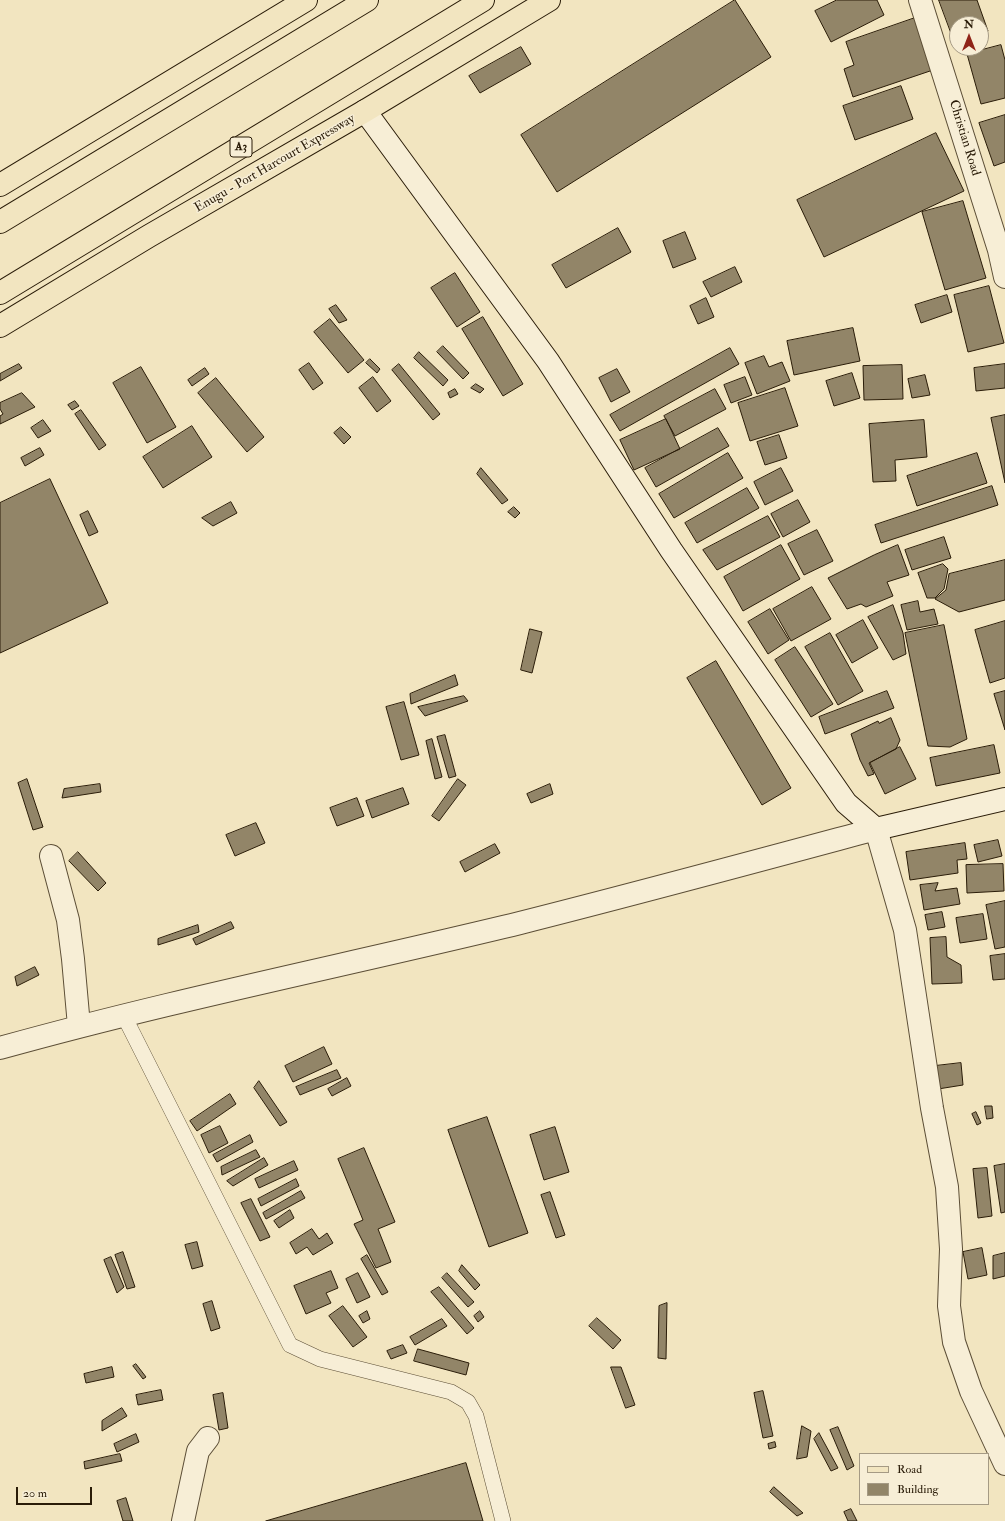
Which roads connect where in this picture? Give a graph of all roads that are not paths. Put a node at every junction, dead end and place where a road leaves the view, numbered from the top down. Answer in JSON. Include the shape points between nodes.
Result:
{"nodes":[{"id":1,"x":306,"y":0,"type":"edge"},
{"id":2,"x":367,"y":0,"type":"edge"},
{"id":3,"x":483,"y":0,"type":"edge"},
{"id":4,"x":549,"y":0,"type":"edge"},
{"id":5,"x":920,"y":0,"type":"edge"},
{"id":6,"x":365,"y":111,"type":"junction"},
{"id":7,"x":0,"y":185,"type":"edge"},
{"id":8,"x":0,"y":222,"type":"edge"},
{"id":9,"x":1005,"y":277,"type":"edge"},
{"id":10,"x":0,"y":293,"type":"edge"},
{"id":11,"x":0,"y":326,"type":"edge"},
{"id":12,"x":1005,"y":799,"type":"edge"},
{"id":13,"x":876,"y":829,"type":"junction"},
{"id":14,"x":52,"y":856,"type":"dead end"},
{"id":15,"x":124,"y":1016,"type":"junction"},
{"id":16,"x":79,"y":1026,"type":"junction"},
{"id":17,"x":0,"y":1048,"type":"edge"},
{"id":18,"x":208,"y":1438,"type":"dead end"},
{"id":19,"x":1005,"y":1464,"type":"edge"},
{"id":20,"x":183,"y":1521,"type":"edge"},
{"id":21,"x":503,"y":1521,"type":"edge"}],
"edges":[{"from":1,"to":7,"type":"main road"},
{"from":2,"to":8,"type":"main road"},
{"from":3,"to":10,"type":"main road","number":"A3"},
{"from":4,"to":6,"type":"main road","name":"Enugu - Port Harcourt Expressway","number":"A3"},
{"from":5,"to":9,"type":"street","name":"Christian Road","via":[[999,250]]},
{"from":6,"to":11,"type":"main road","name":"Enugu - Port Harcourt Expressway","number":"A3"},
{"from":6,"to":13,"type":"street","via":[[548,361],[671,550],[821,768],[846,803]]},
{"from":12,"to":13,"type":"street"},
{"from":13,"to":15,"type":"street","via":[[520,922]]},
{"from":13,"to":19,"type":"street","via":[[905,930],[946,1187],[951,1249],[949,1306],[954,1342],[971,1391]]},
{"from":14,"to":16,"type":"street","via":[[68,920]]},
{"from":15,"to":16,"type":"street"},
{"from":15,"to":21,"type":"lane","via":[[290,1345],[320,1359],[451,1392],[468,1402],[476,1416]]},
{"from":16,"to":17,"type":"street"},
{"from":18,"to":20,"type":"street","via":[[198,1451]]}]}
